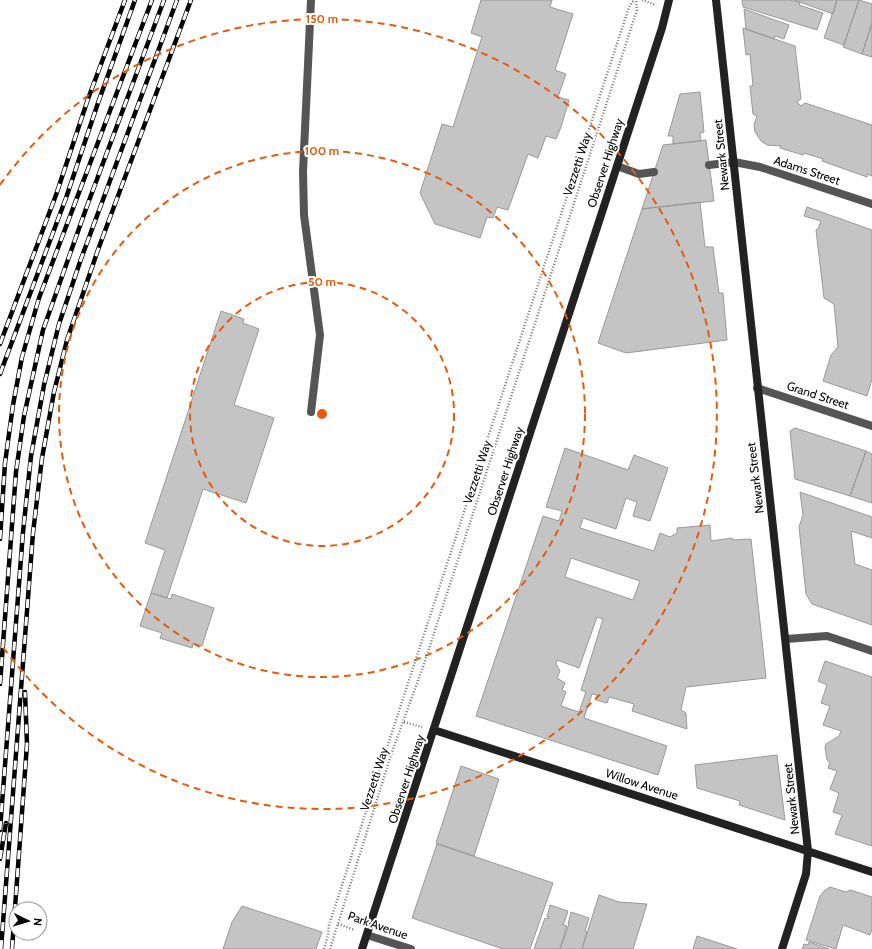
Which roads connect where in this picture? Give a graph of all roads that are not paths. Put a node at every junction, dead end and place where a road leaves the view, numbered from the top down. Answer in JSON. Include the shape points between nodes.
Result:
{"nodes":[{"id":1,"x":311,"y":0,"type":"edge"},
{"id":2,"x":669,"y":0,"type":"edge"},
{"id":3,"x":716,"y":0,"type":"edge"},
{"id":4,"x":734,"y":162,"type":"junction"},
{"id":5,"x":709,"y":165,"type":"dead end"},
{"id":6,"x":617,"y":166,"type":"junction"},
{"id":7,"x":654,"y":172,"type":"dead end"},
{"id":8,"x":872,"y":204,"type":"edge"},
{"id":9,"x":757,"y":388,"type":"junction"},
{"id":10,"x":311,"y":412,"type":"dead end"},
{"id":11,"x":872,"y":426,"type":"edge"},
{"id":12,"x":786,"y":639,"type":"junction"},
{"id":13,"x":872,"y":651,"type":"edge"},
{"id":14,"x":434,"y":730,"type":"junction"},
{"id":15,"x":808,"y":851,"type":"junction"},
{"id":16,"x":872,"y":872,"type":"edge"},
{"id":17,"x":367,"y":935,"type":"junction"},
{"id":18,"x":362,"y":949,"type":"edge"},
{"id":19,"x":411,"y":949,"type":"edge"},
{"id":20,"x":782,"y":949,"type":"edge"}],
"edges":[{"from":1,"to":10,"type":"street","via":[[303,172],[304,215],[320,335]]},
{"from":2,"to":6,"type":"main road","name":"Observer Highway"},
{"from":3,"to":4,"type":"main road","name":"Newark Street"},
{"from":4,"to":5,"type":"street","name":"Adams Street"},
{"from":4,"to":8,"type":"street","name":"Adams Street","via":[[760,167]]},
{"from":4,"to":9,"type":"main road","name":"Newark Street"},
{"from":6,"to":7,"type":"street","via":[[639,174]]},
{"from":6,"to":14,"type":"main road","name":"Observer Highway"},
{"from":9,"to":11,"type":"street","name":"Grand Street"},
{"from":9,"to":12,"type":"main road","name":"Newark Street"},
{"from":12,"to":13,"type":"street","via":[[827,636]]},
{"from":12,"to":15,"type":"main road","name":"Newark Street"},
{"from":14,"to":15,"type":"main road","name":"Willow Avenue"},
{"from":14,"to":17,"type":"main road","name":"Observer Highway"},
{"from":15,"to":16,"type":"main road","name":"Willow Avenue"},
{"from":15,"to":20,"type":"main road","name":"Newark Street","via":[[806,874]]},
{"from":17,"to":18,"type":"main road","name":"Observer Highway"},
{"from":17,"to":19,"type":"street","name":"Park Avenue"}]}
